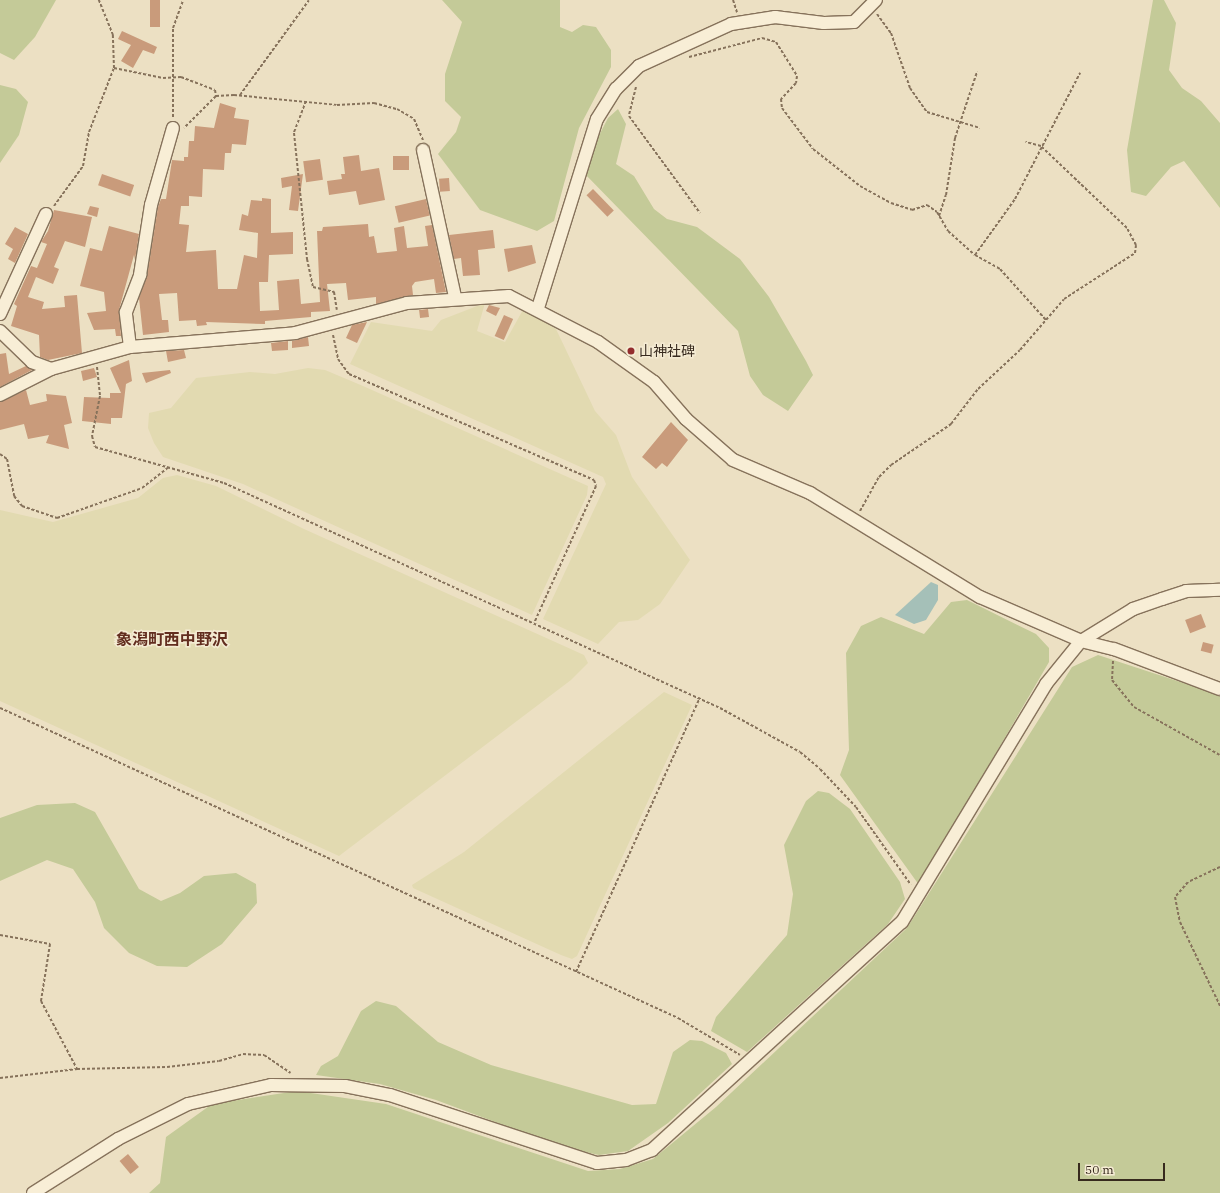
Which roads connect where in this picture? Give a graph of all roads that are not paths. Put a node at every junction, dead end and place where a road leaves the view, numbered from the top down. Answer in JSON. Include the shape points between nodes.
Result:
{"nodes":[{"id":1,"x":874,"y":3,"type":"edge"},
{"id":2,"x":173,"y":128,"type":"road end"},
{"id":3,"x":423,"y":150,"type":"road end"},
{"id":4,"x":46,"y":214,"type":"road end"},
{"id":5,"x":455,"y":298,"type":"junction"},
{"id":6,"x":538,"y":308,"type":"junction"},
{"id":7,"x":0,"y":314,"type":"edge"},
{"id":8,"x":0,"y":331,"type":"edge"},
{"id":9,"x":130,"y":347,"type":"junction"},
{"id":10,"x":51,"y":369,"type":"junction"},
{"id":11,"x":0,"y":395,"type":"edge"},
{"id":12,"x":1220,"y":590,"type":"edge"},
{"id":13,"x":1081,"y":642,"type":"junction"},
{"id":14,"x":1220,"y":689,"type":"edge"},
{"id":15,"x":33,"y":1193,"type":"edge"}],
"edges":[{"from":1,"to":6,"type":"street","via":[[854,22],[824,23],[775,16],[731,24],[639,66],[616,89],[597,119]]},
{"from":2,"to":9,"type":"street","via":[[151,205],[140,275],[126,312]]},
{"from":3,"to":5,"type":"street"},
{"from":4,"to":7,"type":"street"},
{"from":5,"to":6,"type":"street","via":[[509,296]]},
{"from":5,"to":9,"type":"street","via":[[406,303],[360,313],[335,324],[295,333]]},
{"from":6,"to":13,"type":"street","via":[[598,342],[654,382],[686,419],[733,460],[810,493],[854,521],[913,553],[980,597]]},
{"from":8,"to":10,"type":"street","via":[[32,362]]},
{"from":9,"to":10,"type":"street"},
{"from":10,"to":11,"type":"street"},
{"from":12,"to":13,"type":"street","via":[[1186,592],[1133,609]]},
{"from":13,"to":14,"type":"street","via":[[1114,650]]},
{"from":13,"to":15,"type":"street","via":[[1046,684],[902,922],[652,1150],[626,1160],[597,1163],[390,1095],[345,1086],[295,1084],[231,1092],[188,1104],[118,1139]]}]}
